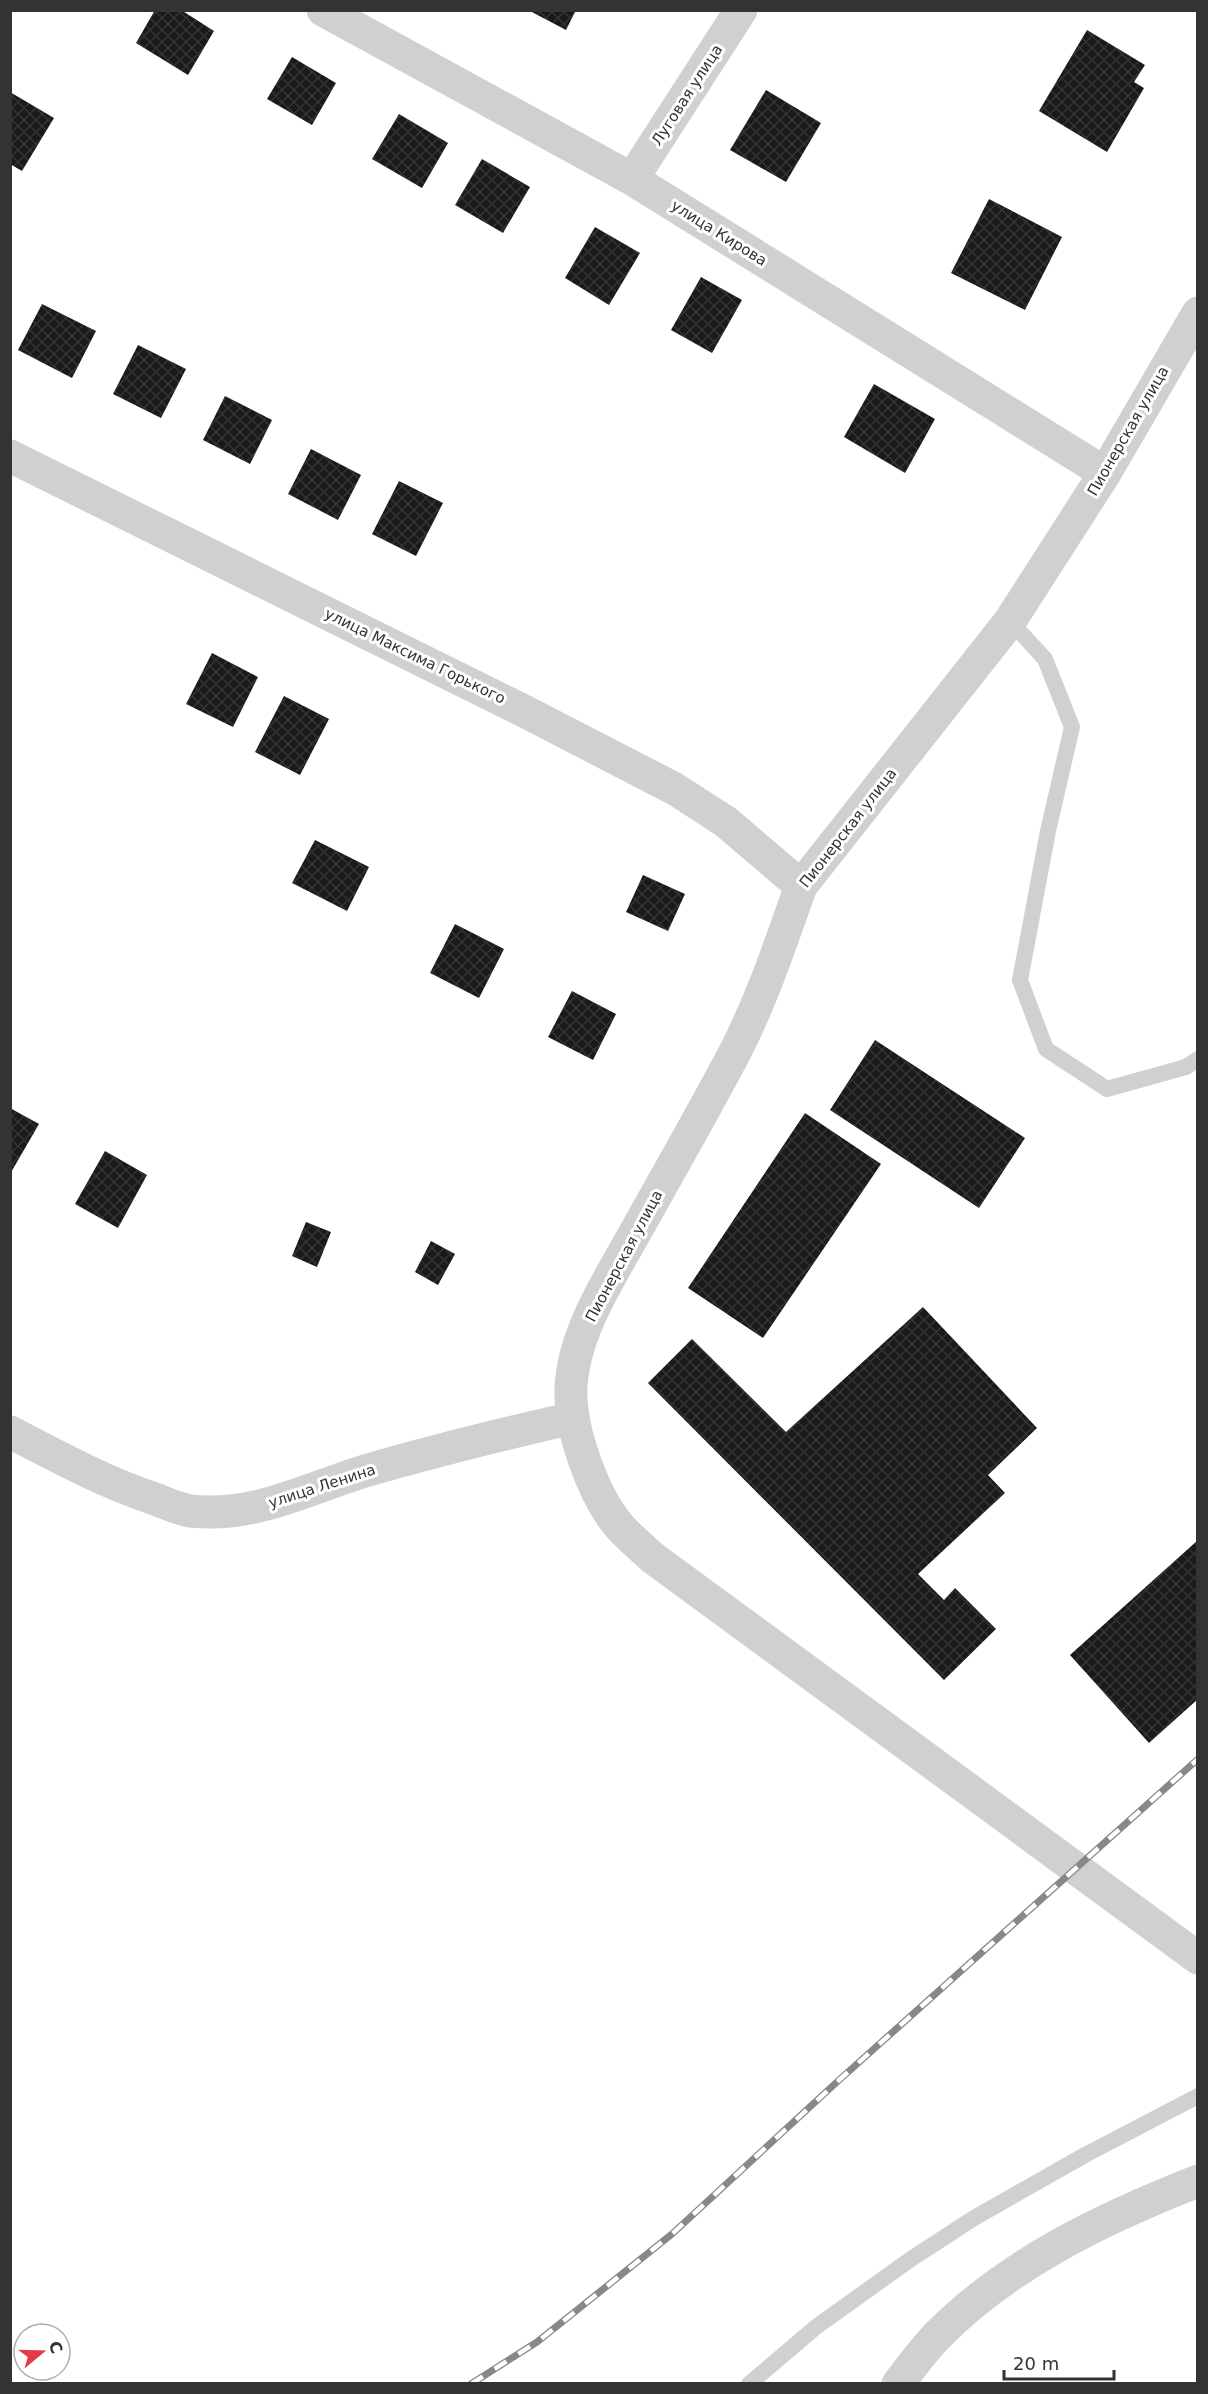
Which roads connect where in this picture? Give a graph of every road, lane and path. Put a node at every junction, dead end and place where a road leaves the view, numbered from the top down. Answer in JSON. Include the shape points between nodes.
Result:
{"nodes":[{"id":1,"x":323,"y":10,"type":"edge"},
{"id":2,"x":741,"y":10,"type":"edge"},
{"id":3,"x":632,"y":179,"type":"junction"},
{"id":4,"x":1197,"y":313,"type":"edge"},
{"id":5,"x":10,"y":456,"type":"edge"},
{"id":6,"x":1105,"y":473,"type":"junction"},
{"id":7,"x":1010,"y":621,"type":"junction"},
{"id":8,"x":801,"y":886,"type":"junction"},
{"id":9,"x":1197,"y":1059,"type":"edge"},
{"id":10,"x":573,"y":1418,"type":"junction"},
{"id":11,"x":10,"y":1432,"type":"edge"},
{"id":12,"x":1197,"y":1958,"type":"edge"},
{"id":13,"x":1197,"y":2096,"type":"edge"},
{"id":14,"x":1197,"y":2181,"type":"edge"},
{"id":15,"x":749,"y":2384,"type":"edge"},
{"id":16,"x":898,"y":2384,"type":"edge"}],
"edges":[{"from":1,"to":3,"type":"street","name":"улица Кирова"},
{"from":2,"to":3,"type":"street","name":"Луговая улица"},
{"from":3,"to":6,"type":"street","name":"улица Кирова"},
{"from":4,"to":6,"type":"street","name":"Пионерская улица"},
{"from":5,"to":8,"type":"street","name":"улица Максима Горького","via":[[675,789],[726,822]]},
{"from":6,"to":7,"type":"street","name":"Пионерская улица"},
{"from":7,"to":8,"type":"street","name":"Пионерская улица"},
{"from":7,"to":9,"type":"lane","via":[[1045,659],[1072,727],[1020,980],[1046,1049],[1107,1089],[1185,1067]]},
{"from":8,"to":10,"type":"street","name":"Пионерская улица","via":[[765,990],[602,1291],[583,1335],[571,1388]]},
{"from":10,"to":11,"type":"street","name":"улица Ленина","via":[[363,1472],[273,1504],[227,1512],[188,1511],[141,1494],[83,1470]]},
{"from":10,"to":12,"type":"street","name":"Пионерская улица","via":[[600,1496],[619,1525],[653,1558]]},
{"from":13,"to":15,"type":"lane","via":[[974,2218],[816,2327]]},
{"from":14,"to":16,"type":"street","via":[[1066,2240],[996,2285],[939,2334]]}]}
